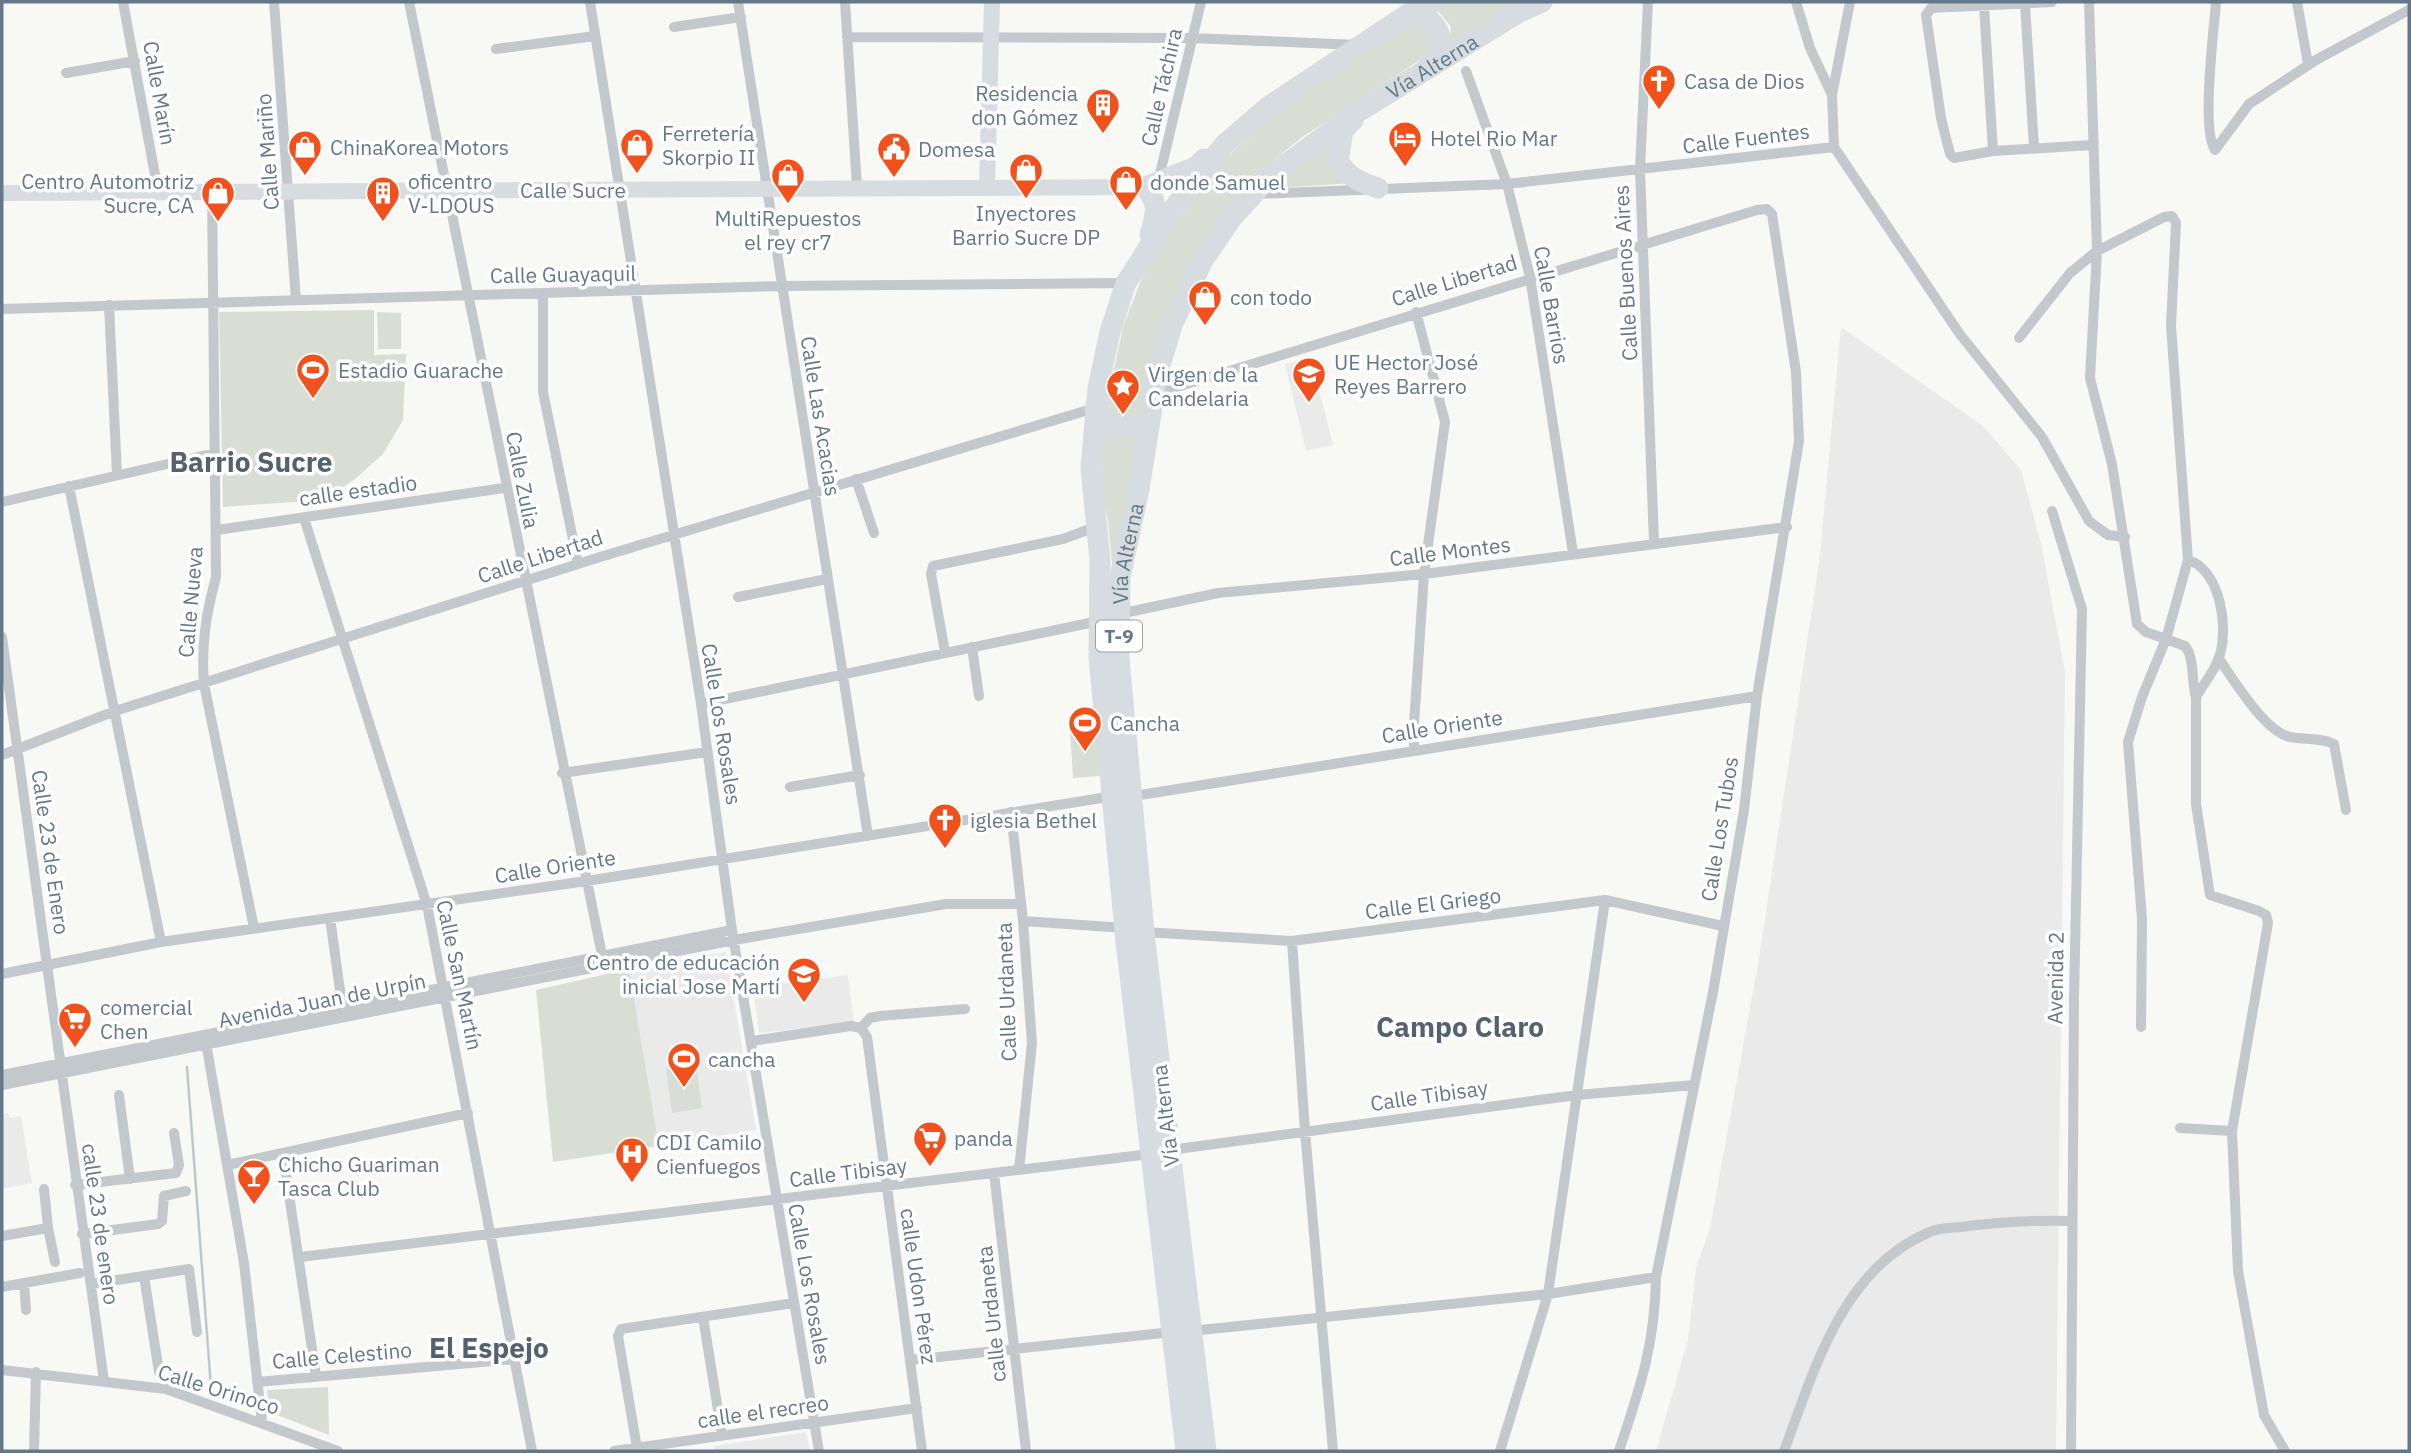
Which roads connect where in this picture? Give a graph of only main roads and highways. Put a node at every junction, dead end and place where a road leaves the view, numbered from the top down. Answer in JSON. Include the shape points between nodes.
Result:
{"nodes":[{"id":1,"x":1432,"y":2,"type":"edge"},
{"id":2,"x":1542,"y":2,"type":"edge"},
{"id":3,"x":1394,"y":24,"type":"junction"},
{"id":4,"x":1423,"y":72,"type":"junction"},
{"id":5,"x":1361,"y":110,"type":"junction"},
{"id":6,"x":1225,"y":144,"type":"junction"},
{"id":7,"x":1378,"y":188,"type":"road end"},
{"id":8,"x":1144,"y":257,"type":"junction"},
{"id":9,"x":1095,"y":408,"type":"junction"},
{"id":10,"x":1150,"y":416,"type":"junction"},
{"id":11,"x":1109,"y":617,"type":"junction"},
{"id":12,"x":1182,"y":1331,"type":"junction"},
{"id":13,"x":1186,"y":1451,"type":"edge"},
{"id":14,"x":1206,"y":1451,"type":"edge"}],
"edges":[{"from":1,"to":3,"type":"highway","name":"Vía Alterna","number":"T-9"},
{"from":2,"to":4,"type":"highway","name":"Vía Alterna","number":"T-9"},
{"from":3,"to":4,"type":"highway","number":"T-9","via":[[1428,18],[1440,29],[1439,54]]},
{"from":3,"to":6,"type":"highway","name":"Vía Alterna","number":"T-9","via":[[1268,107]]},
{"from":4,"to":5,"type":"highway","name":"Vía Alterna","number":"T-9"},
{"from":5,"to":7,"type":"highway","via":[[1343,131],[1338,161],[1356,181]]},
{"from":5,"to":10,"type":"highway","name":"Vía Alterna","number":"T-9","via":[[1295,155],[1253,194],[1213,244],[1186,290],[1164,349]]},
{"from":6,"to":8,"type":"highway","name":"Vía Alterna","number":"T-9","via":[[1174,208]]},
{"from":6,"to":8,"type":"highway","via":[[1196,167],[1152,184],[1157,214]]},
{"from":8,"to":9,"type":"highway","name":"Vía Alterna","number":"T-9","via":[[1126,283],[1103,361]]},
{"from":9,"to":10,"type":"highway","via":[[1106,424],[1121,429]]},
{"from":9,"to":11,"type":"highway","name":"Vía Alterna","number":"T-9","via":[[1091,468]]},
{"from":10,"to":11,"type":"highway","name":"Vía Alterna","number":"T-9","via":[[1139,489]]},
{"from":11,"to":12,"type":"highway","name":"Vía Alterna","number":"T-9","via":[[1119,659],[1134,930]]},
{"from":12,"to":13,"type":"highway","name":"Vía Alterna","number":"T-9"},
{"from":12,"to":14,"type":"highway","name":"Vía Alterna","number":"T-9"}]}
